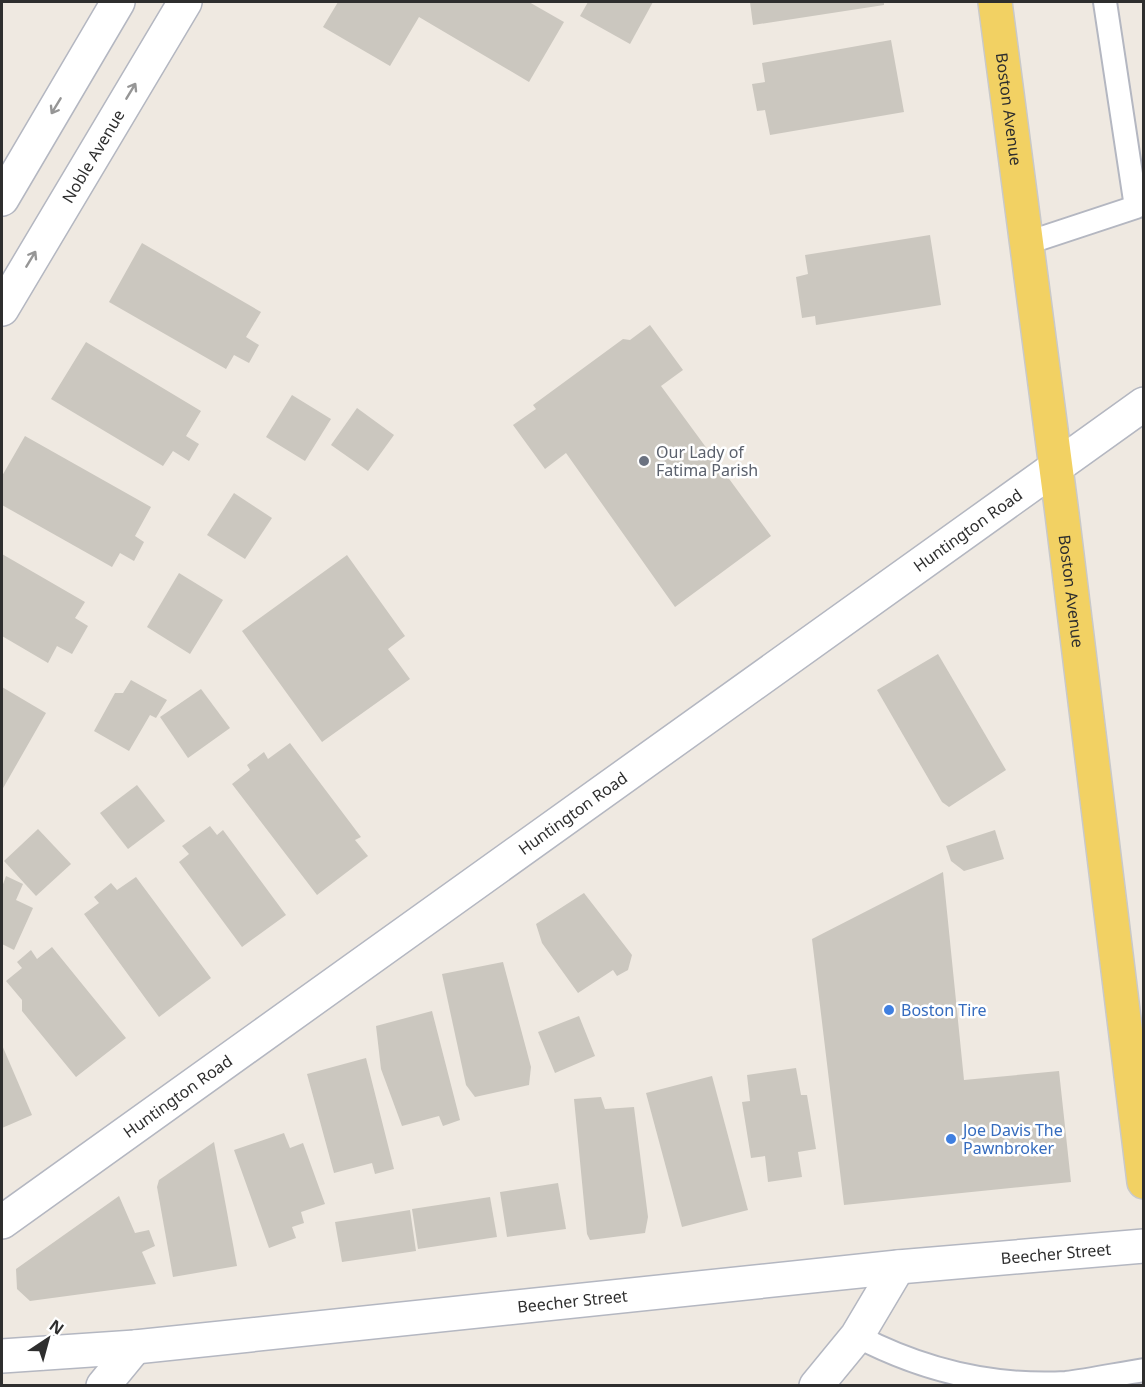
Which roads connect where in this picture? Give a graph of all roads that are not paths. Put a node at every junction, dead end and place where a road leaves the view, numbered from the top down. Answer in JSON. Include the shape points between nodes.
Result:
{"nodes":[{"id":1,"x":118,"y":2,"type":"edge"},
{"id":2,"x":185,"y":2,"type":"edge"},
{"id":3,"x":995,"y":2,"type":"edge"},
{"id":4,"x":1105,"y":2,"type":"edge"},
{"id":5,"x":2,"y":199,"type":"edge"},
{"id":6,"x":1027,"y":243,"type":"junction"},
{"id":7,"x":2,"y":309,"type":"edge"},
{"id":8,"x":1143,"y":404,"type":"edge"},
{"id":9,"x":1055,"y":467,"type":"junction"},
{"id":10,"x":1143,"y":1182,"type":"edge"},
{"id":11,"x":2,"y":1222,"type":"edge"},
{"id":12,"x":1143,"y":1246,"type":"edge"},
{"id":13,"x":898,"y":1268,"type":"junction"},
{"id":14,"x":857,"y":1336,"type":"junction"},
{"id":15,"x":135,"y":1347,"type":"junction"},
{"id":16,"x":2,"y":1356,"type":"edge"},
{"id":17,"x":1143,"y":1370,"type":"edge"},
{"id":18,"x":988,"y":1384,"type":"edge"},
{"id":19,"x":1066,"y":1384,"type":"edge"},
{"id":20,"x":1027,"y":1385,"type":"edge"},
{"id":21,"x":104,"y":1386,"type":"edge"},
{"id":22,"x":816,"y":1386,"type":"edge"}],
"edges":[{"from":1,"to":5,"type":"main road","one_way":true},
{"from":7,"to":2,"type":"main road","name":"Noble Avenue","one_way":true},
{"from":3,"to":6,"type":"main road","name":"Boston Avenue"},
{"from":4,"to":6,"type":"lane","via":[[1136,207]]},
{"from":6,"to":9,"type":"main road","name":"Boston Avenue"},
{"from":8,"to":9,"type":"main road","name":"Huntington Road"},
{"from":9,"to":10,"type":"main road","name":"Boston Avenue"},
{"from":9,"to":11,"type":"main road","name":"Huntington Road"},
{"from":12,"to":13,"type":"main road","name":"Beecher Street"},
{"from":13,"to":14,"type":"main road"},
{"from":13,"to":15,"type":"main road","name":"Beecher Street"},
{"from":14,"to":18,"type":"lane","via":[[895,1356]]},
{"from":14,"to":22,"type":"main road"},
{"from":15,"to":16,"type":"main road","name":"Beecher Street"},
{"from":15,"to":21,"type":"main road"},
{"from":17,"to":19,"type":"lane"},
{"from":18,"to":20,"type":"lane"},
{"from":19,"to":20,"type":"lane"}]}
